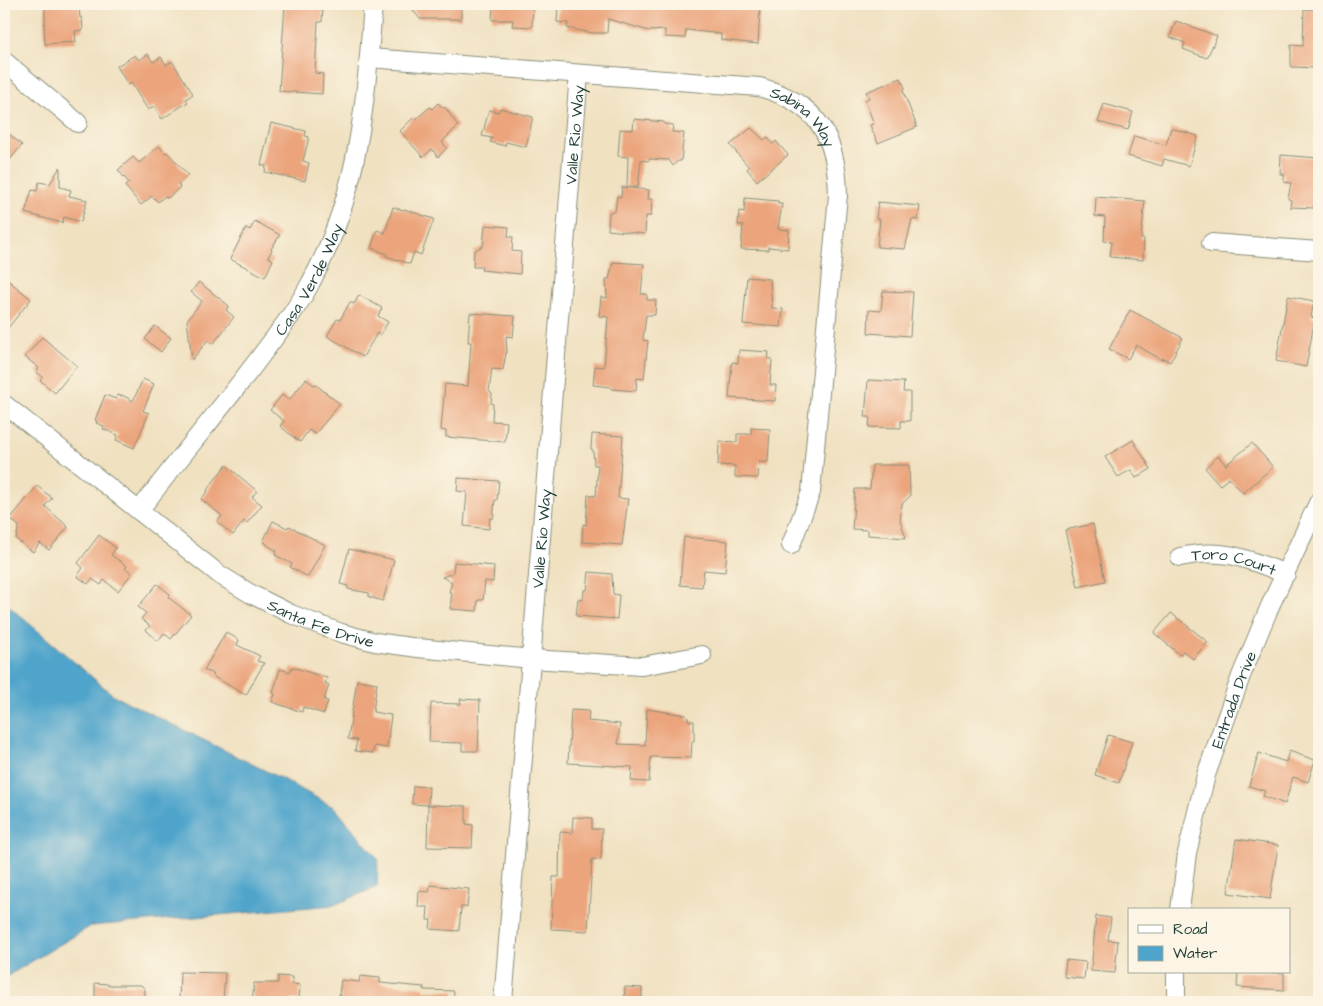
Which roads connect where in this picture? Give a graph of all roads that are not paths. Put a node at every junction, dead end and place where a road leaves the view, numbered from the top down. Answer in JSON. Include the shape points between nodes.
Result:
{"nodes":[{"id":1,"x":373,"y":4,"type":"edge"},
{"id":2,"x":369,"y":58,"type":"junction"},
{"id":3,"x":4,"y":61,"type":"edge"},
{"id":4,"x":579,"y":74,"type":"junction"},
{"id":5,"x":78,"y":123,"type":"dead end"},
{"id":6,"x":1211,"y":242,"type":"dead end"},
{"id":7,"x":1319,"y":251,"type":"edge"},
{"id":8,"x":4,"y":404,"type":"edge"},
{"id":9,"x":1319,"y":501,"type":"edge"},
{"id":10,"x":139,"y":512,"type":"junction"},
{"id":11,"x":791,"y":546,"type":"dead end"},
{"id":12,"x":1180,"y":558,"type":"dead end"},
{"id":13,"x":1286,"y":574,"type":"junction"},
{"id":14,"x":702,"y":655,"type":"dead end"},
{"id":15,"x":532,"y":659,"type":"junction"},
{"id":16,"x":1180,"y":908,"type":"edge"},
{"id":17,"x":1176,"y":974,"type":"edge"},
{"id":18,"x":503,"y":1002,"type":"edge"},
{"id":19,"x":1176,"y":1002,"type":"edge"}],
"edges":[{"from":1,"to":2,"type":"street","name":"Casa Verde Way"},
{"from":2,"to":4,"type":"street","name":"Sabina Way"},
{"from":2,"to":10,"type":"street","name":"Casa Verde Way","via":[[361,134],[348,191],[311,282],[290,318]]},
{"from":3,"to":5,"type":"street"},
{"from":4,"to":11,"type":"street","name":"Sabina Way","via":[[759,87],[778,92],[809,112],[833,150],[838,195],[811,492]]},
{"from":4,"to":15,"type":"street","name":"Valle Rio Way"},
{"from":6,"to":7,"type":"street"},
{"from":8,"to":10,"type":"street","name":"Santa Fe Drive"},
{"from":9,"to":13,"type":"street","name":"Entrada Drive"},
{"from":10,"to":15,"type":"street","name":"Santa Fe Drive","via":[[220,575],[251,594],[341,633],[418,648]]},
{"from":12,"to":13,"type":"street","name":"Toro Court","via":[[1216,553],[1241,556]]},
{"from":13,"to":16,"type":"street","name":"Entrada Drive","via":[[1241,676],[1206,775],[1187,853]]},
{"from":14,"to":15,"type":"street","name":"Santa Fe Drive","via":[[642,666]]},
{"from":15,"to":18,"type":"street","name":"Valle Rio Way"},
{"from":17,"to":19,"type":"street"}]}
